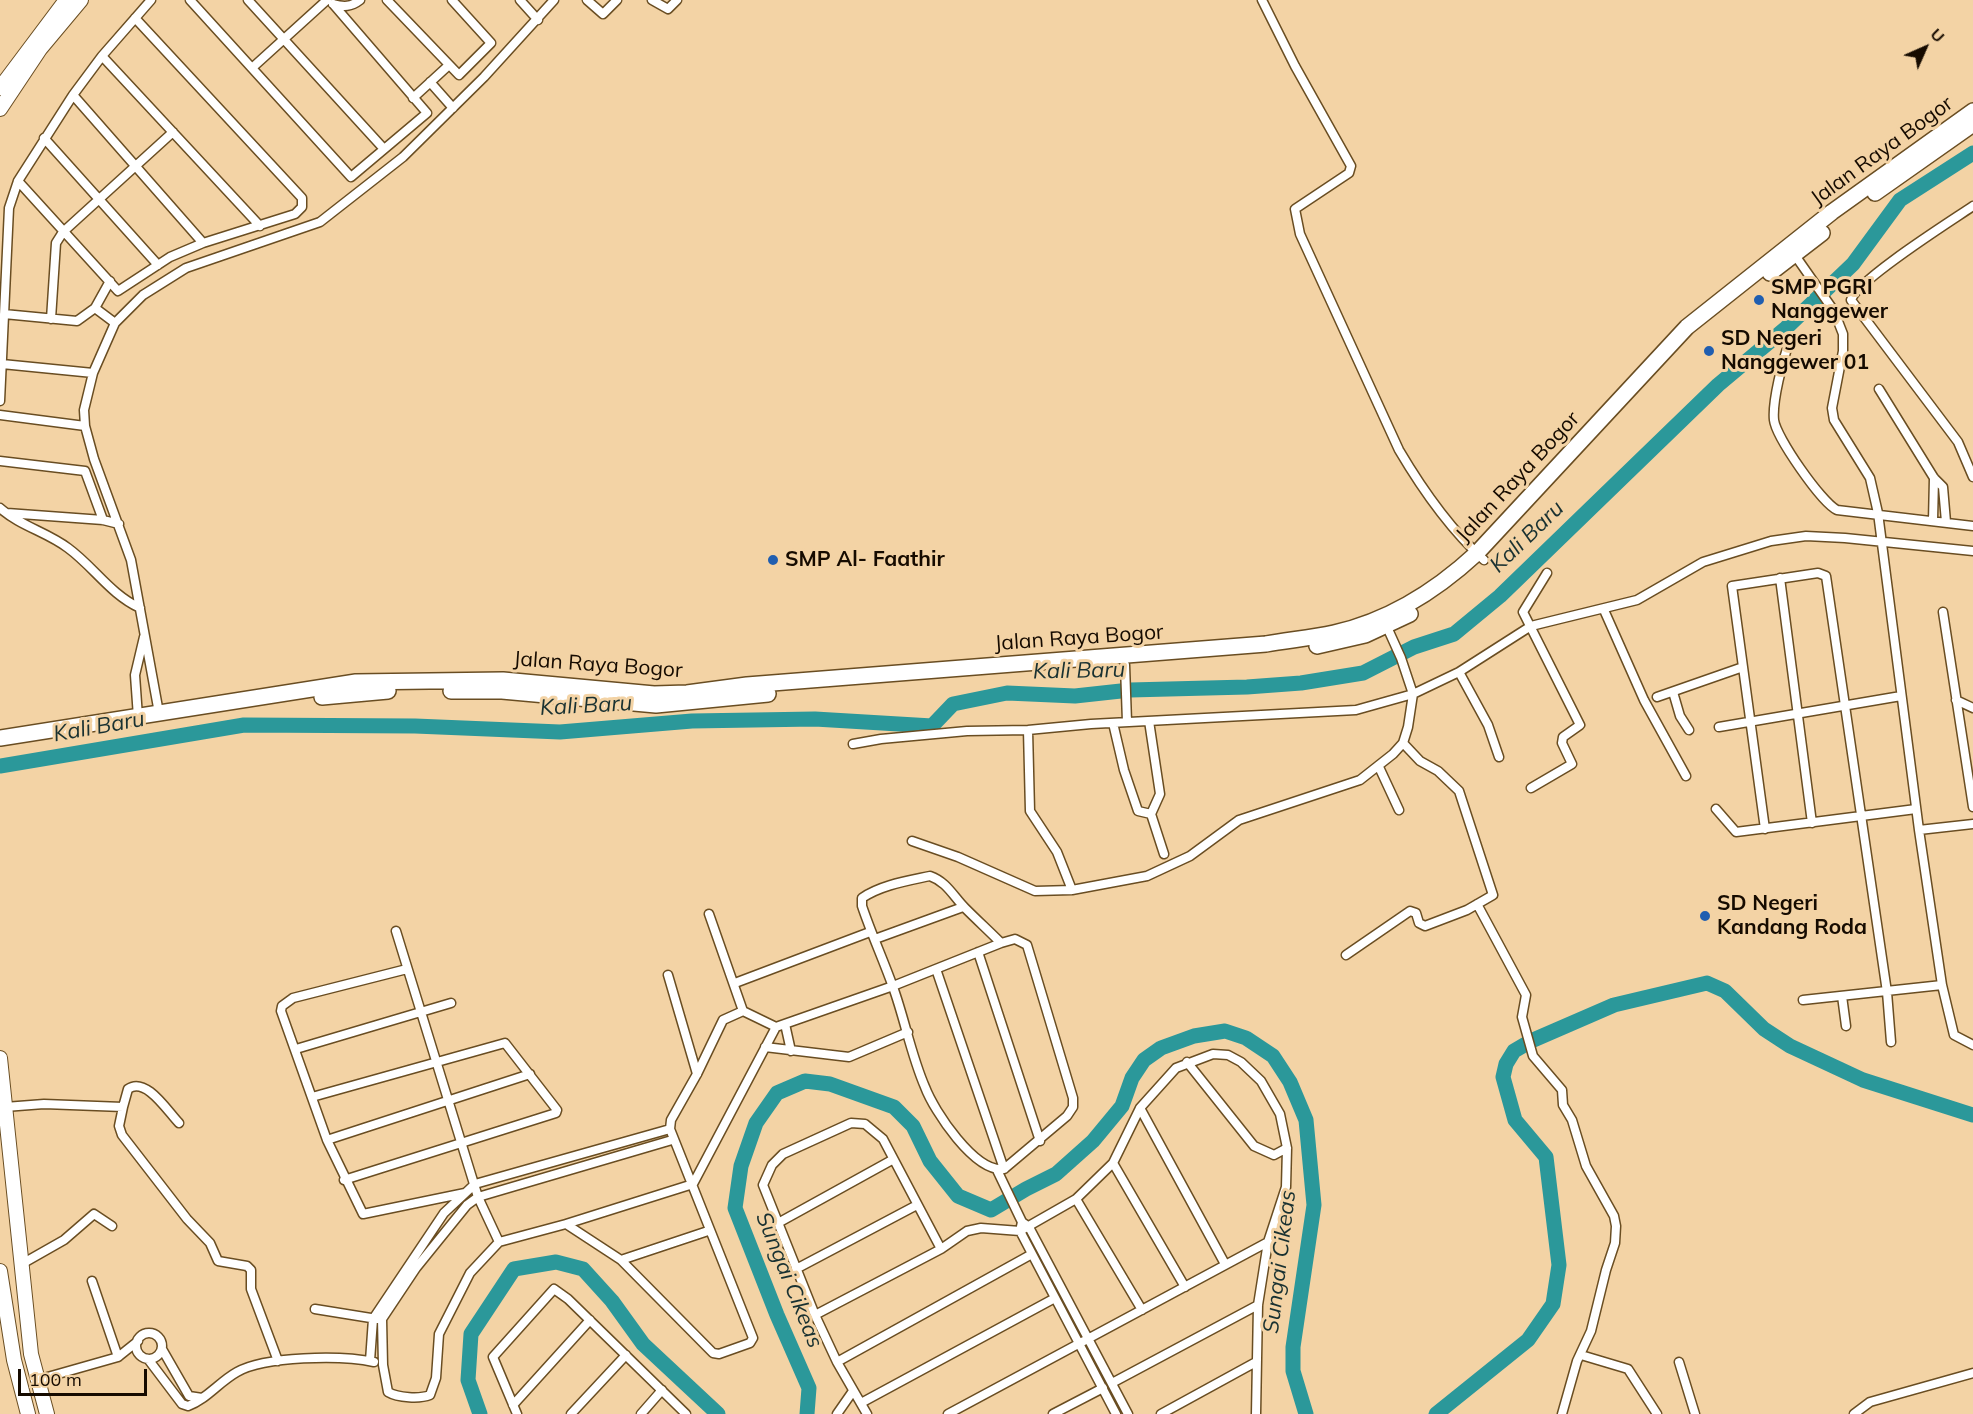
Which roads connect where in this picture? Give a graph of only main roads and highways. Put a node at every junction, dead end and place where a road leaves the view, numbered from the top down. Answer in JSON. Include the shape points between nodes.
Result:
{"nodes":[{"id":1,"x":66,"y":0,"type":"edge"},
{"id":2,"x":81,"y":0,"type":"edge"},
{"id":3,"x":0,"y":88,"type":"edge"},
{"id":4,"x":0,"y":109,"type":"edge"},
{"id":5,"x":1973,"y":111,"type":"edge"},
{"id":6,"x":1973,"y":124,"type":"edge"},
{"id":7,"x":1795,"y":255,"type":"junction"},
{"id":8,"x":1481,"y":556,"type":"junction"},
{"id":9,"x":203,"y":710,"type":"junction"},
{"id":10,"x":0,"y":738,"type":"edge"},
{"id":11,"x":0,"y":747,"type":"edge"},
{"id":12,"x":0,"y":1058,"type":"edge"},
{"id":13,"x":4,"y":1109,"type":"edge"},
{"id":14,"x":4,"y":1143,"type":"edge"},
{"id":15,"x":0,"y":1271,"type":"edge"},
{"id":16,"x":1,"y":1289,"type":"edge"},
{"id":17,"x":28,"y":1414,"type":"edge"},
{"id":18,"x":47,"y":1414,"type":"edge"}],
"edges":[{"from":1,"to":3,"type":"main road"},
{"from":2,"to":4,"type":"main road","via":[[40,49]]},
{"from":5,"to":7,"type":"highway","name":"Jalan Raya Bogor"},
{"from":6,"to":7,"type":"highway","name":"Jalan Raya Bogor"},
{"from":7,"to":8,"type":"highway","name":"Jalan Raya Bogor","via":[[1687,327]]},
{"from":8,"to":9,"type":"highway","name":"Jalan Raya Bogor","via":[[1388,615],[1334,633],[1266,644],[687,693],[617,692],[503,680],[356,682]]},
{"from":8,"to":9,"type":"highway","name":"Jalan Raya Bogor","via":[[1462,581],[1387,627],[1315,647],[692,703],[617,703],[502,690],[405,691]]},
{"from":9,"to":10,"type":"highway","name":"Jalan Raya Bogor","via":[[159,713]]},
{"from":9,"to":11,"type":"highway","name":"Jalan Raya Bogor"},
{"from":12,"to":13,"type":"main road"},
{"from":13,"to":14,"type":"main road"},
{"from":14,"to":18,"type":"main road","via":[[37,1380]]},
{"from":15,"to":16,"type":"main road"},
{"from":16,"to":17,"type":"main road"}]}
